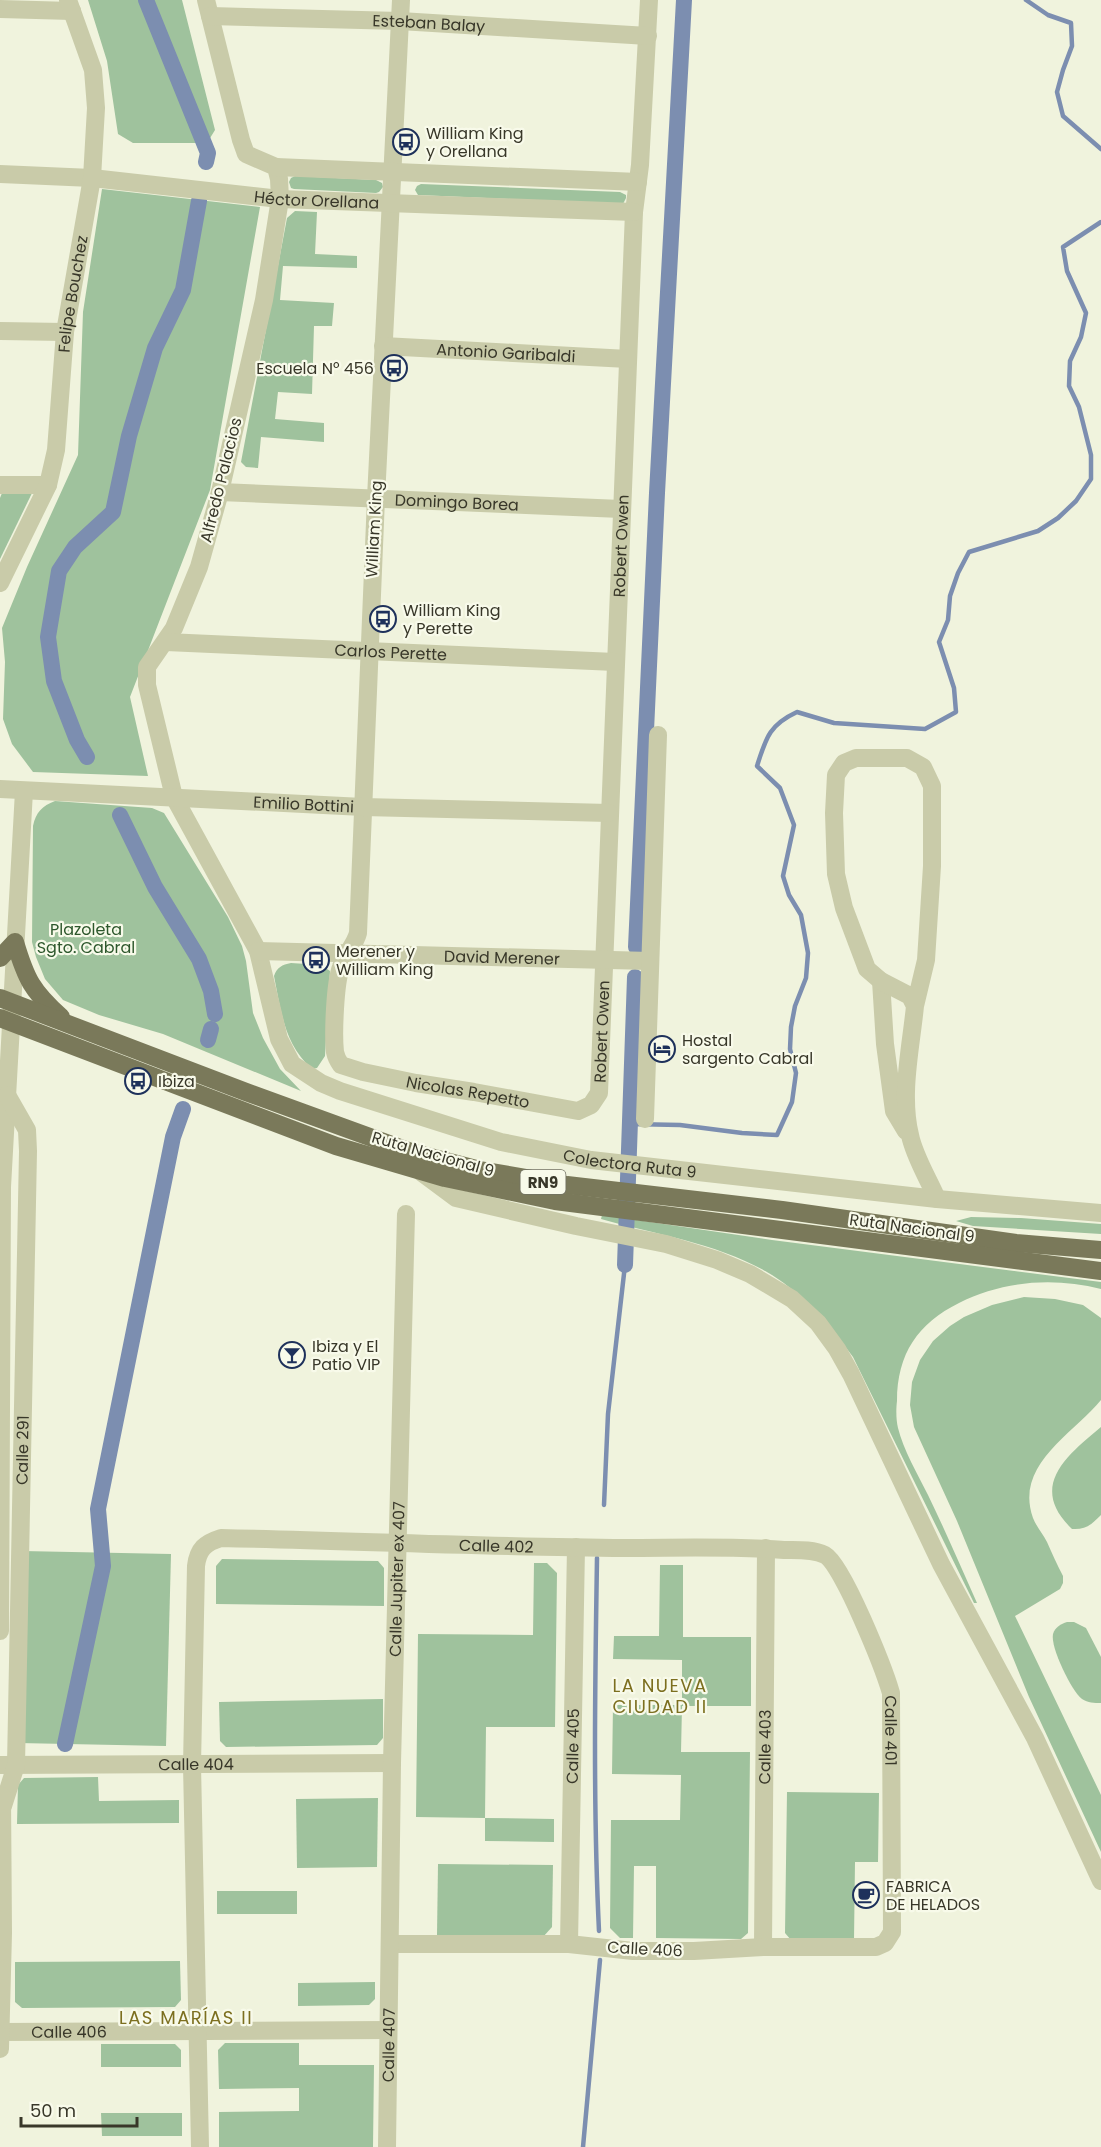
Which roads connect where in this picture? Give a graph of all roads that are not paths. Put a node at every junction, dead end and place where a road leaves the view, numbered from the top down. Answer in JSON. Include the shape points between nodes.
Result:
{"nodes":[{"id":1,"x":401,"y":0,"type":"edge"},
{"id":2,"x":649,"y":0,"type":"edge"},
{"id":3,"x":70,"y":6,"type":"edge"},
{"id":4,"x":208,"y":8,"type":"edge"},
{"id":5,"x":0,"y":9,"type":"edge"},
{"id":6,"x":400,"y":21,"type":"junction"},
{"id":7,"x":648,"y":36,"type":"junction"},
{"id":8,"x":276,"y":167,"type":"junction"},
{"id":9,"x":392,"y":171,"type":"junction"},
{"id":10,"x":0,"y":174,"type":"edge"},
{"id":11,"x":92,"y":178,"type":"junction"},
{"id":12,"x":638,"y":182,"type":"junction"},
{"id":13,"x":279,"y":199,"type":"junction"},
{"id":14,"x":390,"y":203,"type":"junction"},
{"id":15,"x":634,"y":212,"type":"junction"},
{"id":16,"x":0,"y":331,"type":"edge"},
{"id":17,"x":65,"y":332,"type":"junction"},
{"id":18,"x":383,"y":346,"type":"junction"},
{"id":19,"x":628,"y":359,"type":"junction"},
{"id":20,"x":0,"y":484,"type":"edge"},
{"id":21,"x":48,"y":485,"type":"junction"},
{"id":22,"x":220,"y":492,"type":"junction"},
{"id":23,"x":376,"y":498,"type":"junction"},
{"id":24,"x":621,"y":509,"type":"junction"},
{"id":25,"x":0,"y":583,"type":"edge"},
{"id":26,"x":166,"y":642,"type":"junction"},
{"id":27,"x":369,"y":651,"type":"junction"},
{"id":28,"x":615,"y":662,"type":"junction"},
{"id":29,"x":658,"y":735,"type":"dead end"},
{"id":30,"x":0,"y":789,"type":"edge"},
{"id":31,"x":24,"y":791,"type":"junction"},
{"id":32,"x":174,"y":798,"type":"junction"},
{"id":33,"x":363,"y":807,"type":"junction"},
{"id":34,"x":609,"y":813,"type":"junction"},
{"id":35,"x":15,"y":942,"type":"junction"},
{"id":36,"x":258,"y":951,"type":"junction"},
{"id":37,"x":347,"y":953,"type":"junction"},
{"id":38,"x":0,"y":958,"type":"edge"},
{"id":39,"x":604,"y":960,"type":"junction"},
{"id":40,"x":650,"y":961,"type":"junction"},
{"id":41,"x":881,"y":981,"type":"junction"},
{"id":42,"x":6,"y":1000,"type":"edge"},
{"id":43,"x":915,"y":1006,"type":"junction"},
{"id":44,"x":5,"y":1020,"type":"edge"},
{"id":45,"x":70,"y":1025,"type":"junction"},
{"id":46,"x":5,"y":1048,"type":"edge"},
{"id":47,"x":335,"y":1054,"type":"joint"},
{"id":48,"x":599,"y":1093,"type":"joint"},
{"id":49,"x":7,"y":1095,"type":"junction"},
{"id":50,"x":645,"y":1119,"type":"dead end"},
{"id":51,"x":910,"y":1137,"type":"junction"},
{"id":52,"x":422,"y":1172,"type":"junction"},
{"id":53,"x":1,"y":1187,"type":"edge"},
{"id":54,"x":937,"y":1199,"type":"junction"},
{"id":55,"x":1101,"y":1213,"type":"edge"},
{"id":56,"x":406,"y":1214,"type":"dead end"},
{"id":57,"x":1101,"y":1250,"type":"edge"},
{"id":58,"x":1101,"y":1271,"type":"edge"},
{"id":59,"x":0,"y":1539,"type":"edge"},
{"id":60,"x":398,"y":1541,"type":"junction"},
{"id":61,"x":576,"y":1547,"type":"junction"},
{"id":62,"x":766,"y":1548,"type":"junction"},
{"id":63,"x":813,"y":1551,"type":"joint"},
{"id":64,"x":0,"y":1631,"type":"edge"},
{"id":65,"x":392,"y":1763,"type":"junction"},
{"id":66,"x":8,"y":1765,"type":"edge"},
{"id":67,"x":192,"y":1765,"type":"junction"},
{"id":68,"x":0,"y":1777,"type":"edge"},
{"id":69,"x":3,"y":1806,"type":"junction"},
{"id":70,"x":1101,"y":1881,"type":"edge"},
{"id":71,"x":892,"y":1932,"type":"joint"},
{"id":72,"x":2,"y":1933,"type":"edge"},
{"id":73,"x":390,"y":1944,"type":"junction"},
{"id":74,"x":569,"y":1944,"type":"junction"},
{"id":75,"x":763,"y":1947,"type":"junction"},
{"id":76,"x":388,"y":2030,"type":"junction"},
{"id":77,"x":197,"y":2031,"type":"junction"},
{"id":78,"x":0,"y":2032,"type":"edge"},
{"id":79,"x":0,"y":2049,"type":"edge"},
{"id":80,"x":200,"y":2147,"type":"edge"},
{"id":81,"x":387,"y":2147,"type":"edge"}],
"edges":[{"from":1,"to":6,"type":"street","name":"William King"},
{"from":2,"to":7,"type":"street","name":"Robert Owen"},
{"from":3,"to":5,"type":"street"},
{"from":3,"to":11,"type":"street","name":"Felipe Bouchez","via":[[93,70],[96,108]]},
{"from":4,"to":6,"type":"street","name":"Esteban Balay"},
{"from":4,"to":8,"type":"street","via":[[246,154]]},
{"from":6,"to":7,"type":"street","name":"Esteban Balay"},
{"from":6,"to":9,"type":"street","name":"William King"},
{"from":7,"to":12,"type":"street","name":"Robert Owen"},
{"from":8,"to":9,"type":"street","name":"Héctor Orellana"},
{"from":8,"to":13,"type":"street","name":"Alfredo Palacios"},
{"from":9,"to":12,"type":"street","name":"Héctor Orellana"},
{"from":9,"to":14,"type":"street","name":"William King"},
{"from":10,"to":11,"type":"street","name":"Héctor Orellana"},
{"from":11,"to":13,"type":"street","name":"Héctor Orellana"},
{"from":11,"to":17,"type":"street","name":"Felipe Bouchez"},
{"from":12,"to":15,"type":"street","name":"Robert Owen"},
{"from":13,"to":14,"type":"street","name":"Héctor Orellana"},
{"from":13,"to":22,"type":"street","name":"Alfredo Palacios","via":[[264,300]]},
{"from":14,"to":15,"type":"street","name":"Héctor Orellana"},
{"from":14,"to":18,"type":"street","name":"William King"},
{"from":15,"to":19,"type":"street","name":"Robert Owen"},
{"from":16,"to":17,"type":"street"},
{"from":17,"to":21,"type":"street","name":"Felipe Bouchez","via":[[56,450]]},
{"from":18,"to":19,"type":"street","name":"Antonio Garibaldi"},
{"from":18,"to":23,"type":"street","name":"William King"},
{"from":19,"to":24,"type":"street","name":"Robert Owen"},
{"from":20,"to":21,"type":"street"},
{"from":21,"to":25,"type":"street","name":"Felipe Bouchez"},
{"from":22,"to":23,"type":"street","name":"Domingo Borea"},
{"from":22,"to":26,"type":"street","name":"Alfredo Palacios","via":[[199,567]]},
{"from":23,"to":24,"type":"street","name":"Domingo Borea"},
{"from":23,"to":27,"type":"street","name":"William King"},
{"from":24,"to":28,"type":"street","name":"Robert Owen"},
{"from":26,"to":27,"type":"street","name":"Carlos Perette"},
{"from":26,"to":32,"type":"street","name":"Alfredo Palacios","via":[[147,666],[147,685]]},
{"from":27,"to":28,"type":"street","name":"Carlos Perette"},
{"from":27,"to":33,"type":"street","name":"William King"},
{"from":28,"to":34,"type":"street","name":"Robert Owen"},
{"from":29,"to":40,"type":"street"},
{"from":30,"to":31,"type":"street","name":"Emilio Bottini"},
{"from":31,"to":32,"type":"street","name":"Emilio Bottini"},
{"from":31,"to":35,"type":"street","name":"Calle 291"},
{"from":32,"to":33,"type":"street","name":"Emilio Bottini"},
{"from":32,"to":36,"type":"street","name":"Alfredo Palacios"},
{"from":33,"to":34,"type":"street","name":"Emilio Bottini"},
{"from":33,"to":37,"type":"street","name":"William King","via":[[358,933]]},
{"from":34,"to":39,"type":"street","name":"Robert Owen"},
{"from":35,"to":38,"type":"main road"},
{"from":35,"to":42,"type":"street","name":"Calle 291"},
{"from":35,"to":45,"type":"main road","via":[[31,985]]},
{"from":36,"to":37,"type":"street","name":"David Merener"},
{"from":36,"to":54,"type":"street","name":"Colectora Ruta 9","via":[[279,1039],[292,1064],[340,1091],[501,1142],[591,1160]]},
{"from":37,"to":39,"type":"street","name":"David Merener"},
{"from":37,"to":47,"type":"street","name":"William King","via":[[338,981]]},
{"from":39,"to":40,"type":"street","name":"David Merener"},
{"from":39,"to":48,"type":"street","name":"Robert Owen"},
{"from":40,"to":50,"type":"street"},
{"from":41,"to":43,"type":"street","via":[[910,996]]},
{"from":41,"to":43,"type":"street","via":[[867,969],[843,908],[836,874],[836,775],[844,763],[856,758],[907,758],[923,767],[932,786],[926,960]]},
{"from":41,"to":51,"type":"street","via":[[894,1111]]},
{"from":42,"to":44,"type":"street","name":"Calle 291"},
{"from":42,"to":45,"type":"main road","name":"Ruta Nacional 9","number":"RN9"},
{"from":43,"to":51,"type":"street","via":[[906,1113]]},
{"from":44,"to":46,"type":"street","name":"Calle 291"},
{"from":44,"to":52,"type":"main road","name":"Ruta Nacional 9","number":"RN9","via":[[336,1146]]},
{"from":45,"to":57,"type":"main road","name":"Ruta Nacional 9","number":"RN9","via":[[411,1152],[480,1170],[567,1185],[1016,1243]]},
{"from":46,"to":49,"type":"street","name":"Calle 291"},
{"from":47,"to":48,"type":"street","name":"Nicolas Repetto","via":[[341,1065],[363,1072],[578,1111],[591,1105]]},
{"from":49,"to":53,"type":"street","name":"Calle 291"},
{"from":49,"to":66,"type":"street","name":"Calle 291","via":[[27,1130],[28,1151]]},
{"from":51,"to":54,"type":"street"},
{"from":52,"to":58,"type":"main road","name":"Ruta Nacional 9","number":"RN9","via":[[586,1206]]},
{"from":52,"to":70,"type":"street","via":[[456,1198],[666,1244],[717,1260],[769,1284],[818,1323],[851,1374],[941,1564],[1035,1738]]},
{"from":53,"to":59,"type":"street","name":"Calle 291"},
{"from":54,"to":55,"type":"street","name":"Colectora Ruta 9"},
{"from":56,"to":60,"type":"street","name":"Calle Jupiter ex 407"},
{"from":59,"to":64,"type":"street","name":"Calle 291"},
{"from":60,"to":61,"type":"street","name":"Calle 402"},
{"from":60,"to":65,"type":"street","name":"Calle Jupiter ex 407"},
{"from":60,"to":67,"type":"street","name":"Calle 402","via":[[208,1542],[198,1554],[196,1566]]},
{"from":61,"to":62,"type":"street","name":"Calle 402"},
{"from":61,"to":74,"type":"street","name":"Calle 405"},
{"from":62,"to":63,"type":"street","name":"Calle 402"},
{"from":62,"to":75,"type":"street","name":"Calle 403"},
{"from":63,"to":71,"type":"street","name":"Calle 401","via":[[826,1556],[839,1571],[891,1693]]},
{"from":65,"to":67,"type":"street","name":"Calle 404"},
{"from":65,"to":73,"type":"street","name":"Calle Jupiter ex 407"},
{"from":66,"to":67,"type":"street","name":"Calle 404"},
{"from":66,"to":69,"type":"street","name":"Calle 291"},
{"from":67,"to":77,"type":"street"},
{"from":68,"to":69,"type":"street","name":"Calle 291"},
{"from":69,"to":72,"type":"street","name":"Calle 291"},
{"from":71,"to":75,"type":"street","name":"Calle 406","via":[[885,1943],[876,1947]]},
{"from":72,"to":78,"type":"street","name":"Calle 291"},
{"from":73,"to":74,"type":"street","name":"Calle 406"},
{"from":73,"to":76,"type":"street","name":"Calle 407"},
{"from":74,"to":75,"type":"street","name":"Calle 406","via":[[633,1951]]},
{"from":76,"to":77,"type":"street","name":"Calle 406"},
{"from":76,"to":81,"type":"street","name":"Calle 407"},
{"from":77,"to":78,"type":"street","name":"Calle 406"},
{"from":77,"to":80,"type":"street"},
{"from":78,"to":79,"type":"street","name":"Calle 291"}]}
